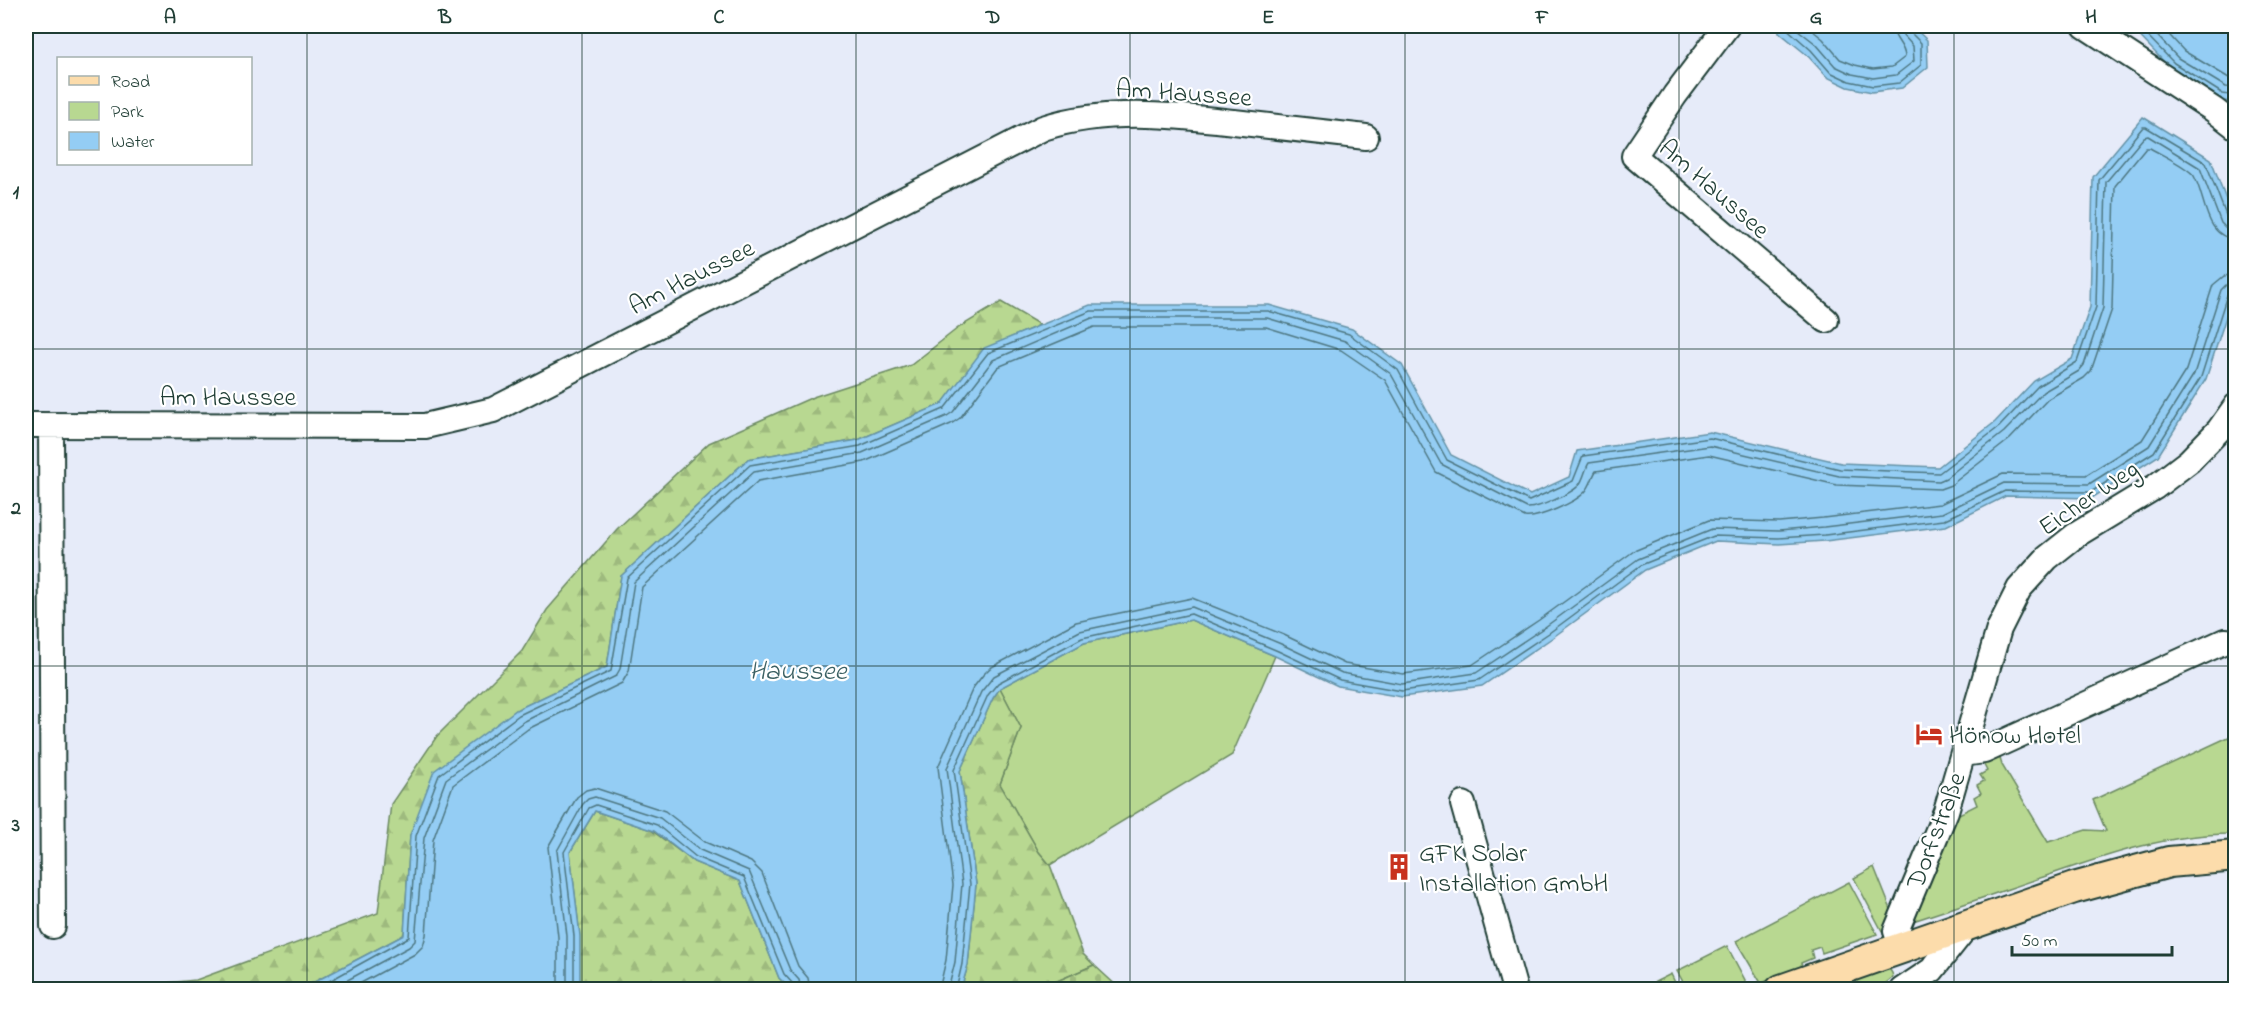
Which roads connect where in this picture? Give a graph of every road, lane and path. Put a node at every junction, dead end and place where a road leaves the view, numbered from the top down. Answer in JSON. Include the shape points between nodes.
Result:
{"nodes":[{"id":1,"x":1727,"y":26,"type":"edge"},
{"id":2,"x":2085,"y":26,"type":"edge"},
{"id":3,"x":2235,"y":127,"type":"edge"},
{"id":4,"x":1366,"y":137,"type":"dead end"},
{"id":5,"x":1826,"y":320,"type":"dead end"},
{"id":6,"x":2235,"y":406,"type":"edge"},
{"id":7,"x":26,"y":425,"type":"edge"},
{"id":8,"x":51,"y":426,"type":"junction"},
{"id":9,"x":2235,"y":642,"type":"edge"},
{"id":10,"x":1963,"y":754,"type":"junction"},
{"id":11,"x":1463,"y":804,"type":"dead end"},
{"id":12,"x":2235,"y":856,"type":"edge"},
{"id":13,"x":53,"y":926,"type":"dead end"},
{"id":14,"x":1966,"y":927,"type":"junction"},
{"id":15,"x":1901,"y":946,"type":"junction"},
{"id":16,"x":1515,"y":990,"type":"edge"},
{"id":17,"x":1780,"y":990,"type":"edge"},
{"id":18,"x":1902,"y":990,"type":"edge"}],
"edges":[{"from":1,"to":5,"type":"street","name":"Am Haussee","via":[[1634,156]]},
{"from":2,"to":3,"type":"street"},
{"from":4,"to":8,"type":"street","name":"Am Haussee","via":[[1154,114],[1092,116],[1061,122],[1032,133],[493,410],[425,426]]},
{"from":6,"to":10,"type":"street","name":"Eicher Weg","via":[[2219,430],[2189,461],[2155,487],[2076,535],[2047,558],[2019,589],[1999,629]]},
{"from":7,"to":8,"type":"street","name":"Am Haussee"},
{"from":8,"to":13,"type":"street"},
{"from":9,"to":10,"type":"street","name":"Dorfstraße","via":[[2225,641],[1984,751]]},
{"from":10,"to":15,"type":"street","name":"Dorfstraße","via":[[1946,811],[1896,931]]},
{"from":11,"to":16,"type":"street"},
{"from":12,"to":14,"type":"main road","via":[[2169,862],[2074,888]]},
{"from":14,"to":15,"type":"main road"},
{"from":14,"to":18,"type":"street","via":[[1932,970]]},
{"from":15,"to":17,"type":"main road"}]}
